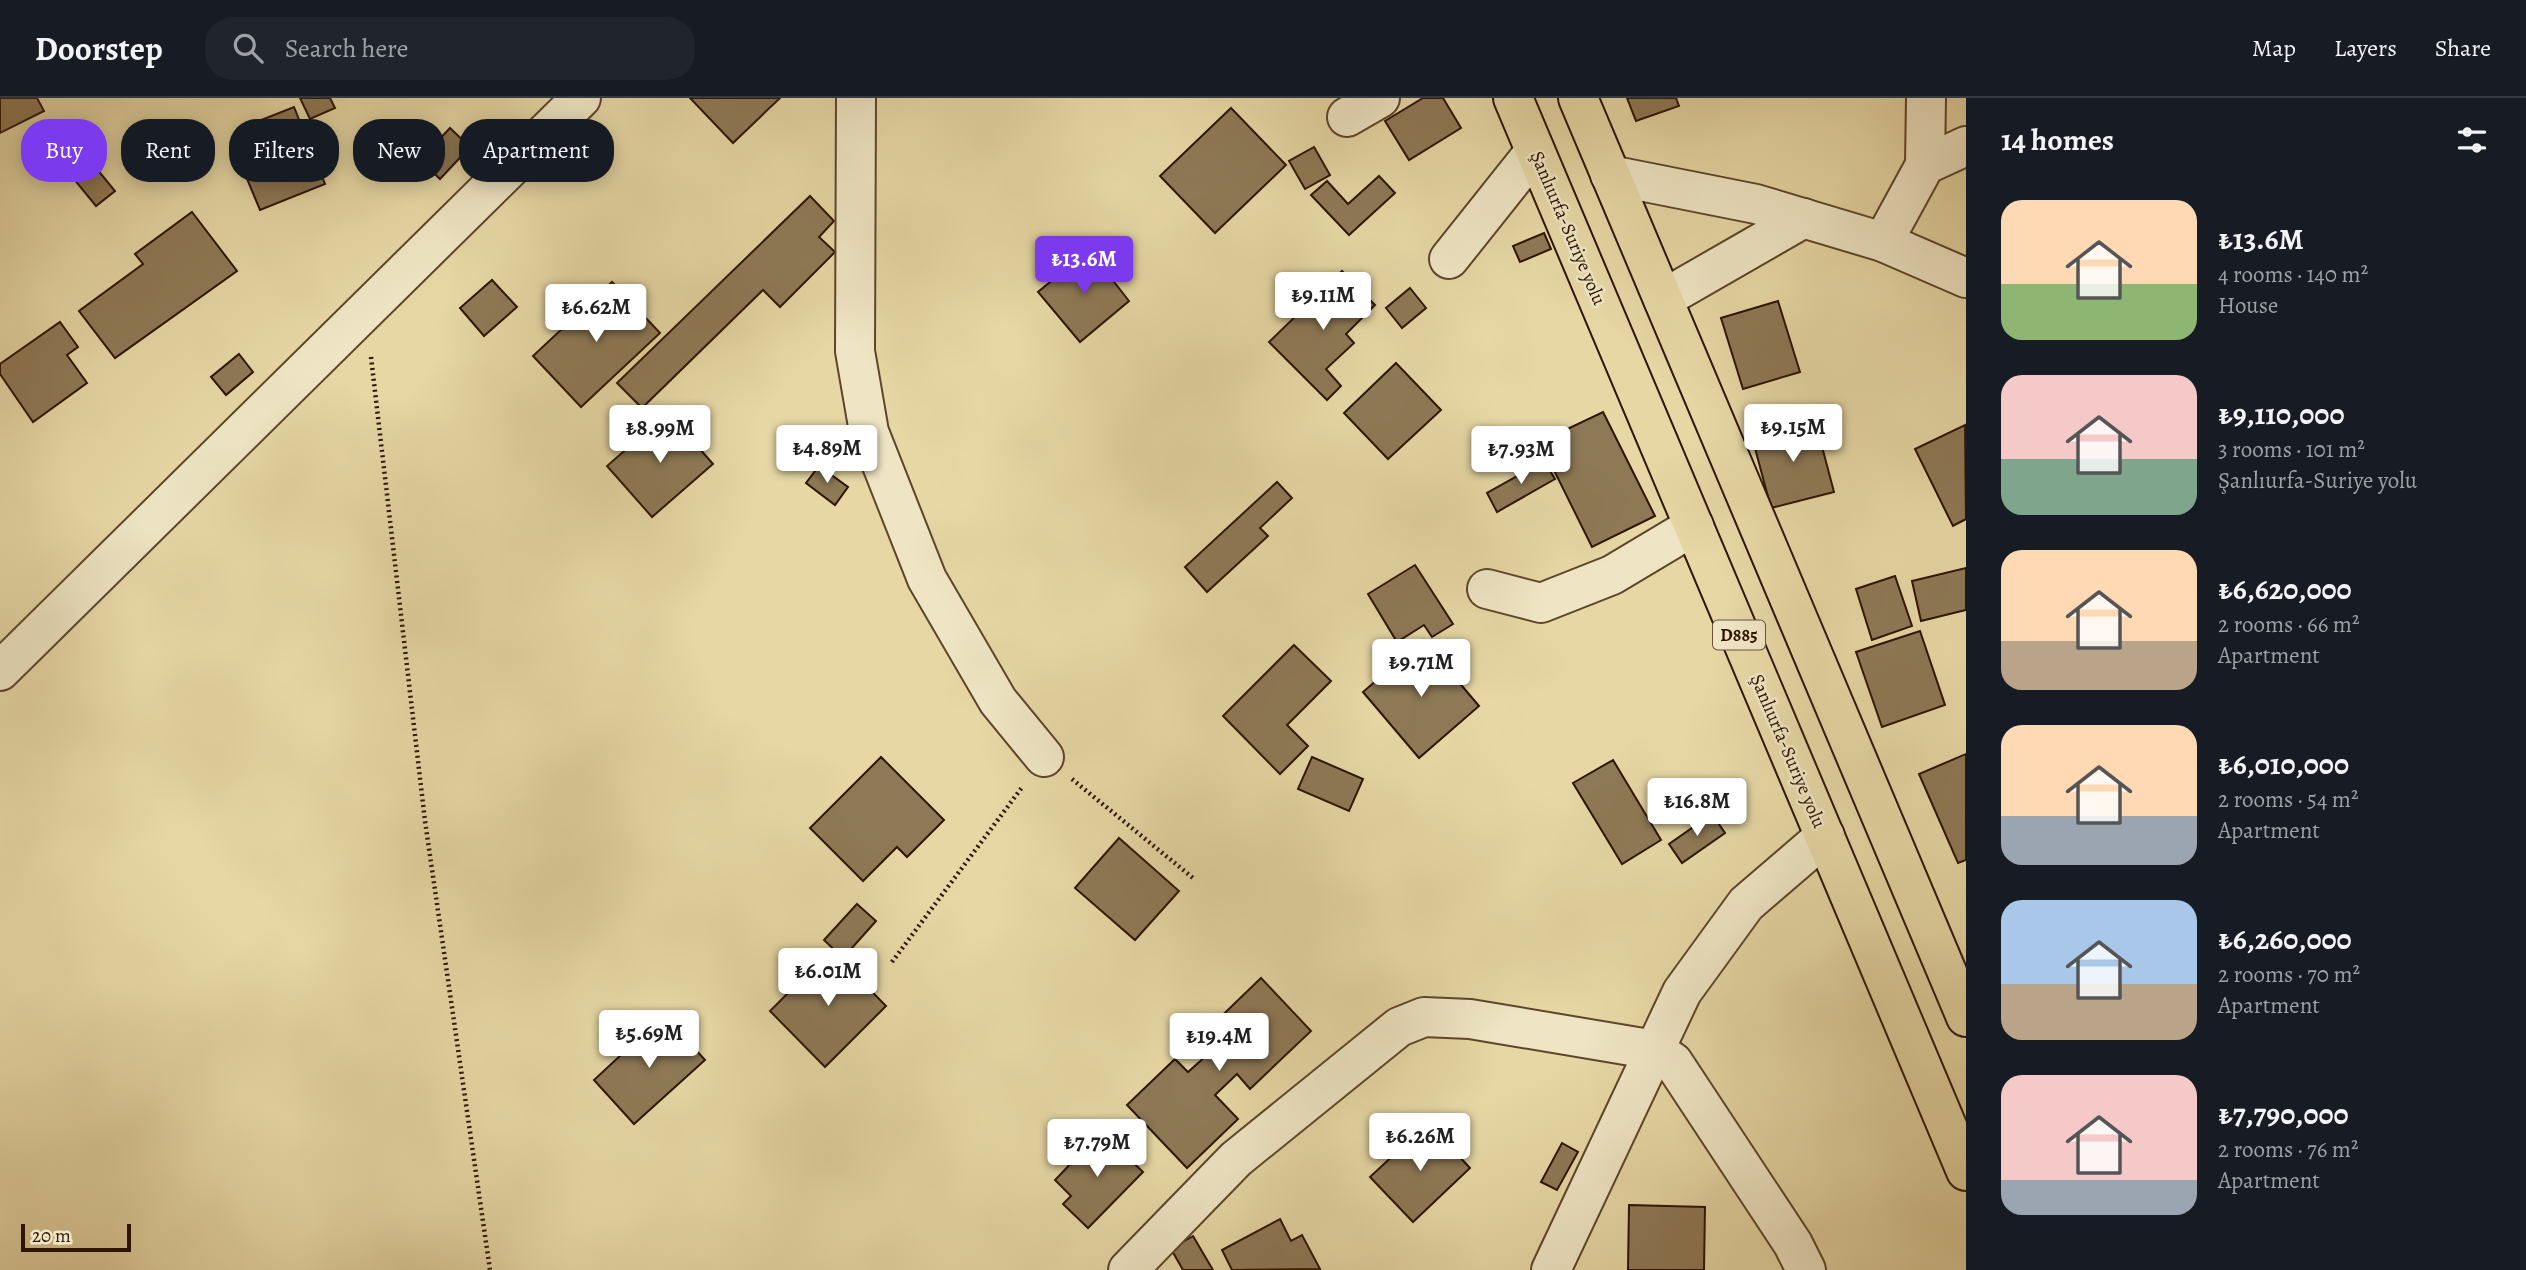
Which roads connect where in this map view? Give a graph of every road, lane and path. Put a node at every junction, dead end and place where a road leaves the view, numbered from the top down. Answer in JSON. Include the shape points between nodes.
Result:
{"nodes":[{"id":1,"x":581,"y":98,"type":"edge"},
{"id":2,"x":856,"y":98,"type":"edge"},
{"id":3,"x":1380,"y":98,"type":"edge"},
{"id":4,"x":1513,"y":98,"type":"edge"},
{"id":5,"x":1578,"y":98,"type":"edge"},
{"id":6,"x":1926,"y":98,"type":"edge"},
{"id":7,"x":1347,"y":117,"type":"dead end"},
{"id":8,"x":1966,"y":146,"type":"edge"},
{"id":9,"x":1535,"y":151,"type":"junction"},
{"id":10,"x":1925,"y":165,"type":"junction"},
{"id":11,"x":1610,"y":174,"type":"junction"},
{"id":12,"x":1804,"y":218,"type":"junction"},
{"id":13,"x":1883,"y":242,"type":"junction"},
{"id":14,"x":1449,"y":259,"type":"dead end"},
{"id":15,"x":1966,"y":278,"type":"edge"},
{"id":16,"x":1662,"y":299,"type":"junction"},
{"id":17,"x":354,"y":322,"type":"junction"},
{"id":18,"x":1694,"y":526,"type":"junction"},
{"id":19,"x":1487,"y":589,"type":"dead end"},
{"id":20,"x":0,"y":671,"type":"edge"},
{"id":21,"x":1044,"y":757,"type":"junction"},
{"id":22,"x":1825,"y":836,"type":"junction"},
{"id":23,"x":1193,"y":878,"type":"dead end"},
{"id":24,"x":892,"y":962,"type":"dead end"},
{"id":25,"x":1966,"y":1017,"type":"edge"},
{"id":26,"x":1655,"y":1050,"type":"junction"},
{"id":27,"x":1966,"y":1171,"type":"edge"},
{"id":28,"x":1800,"y":1267,"type":"edge"},
{"id":29,"x":490,"y":1270,"type":"edge"},
{"id":30,"x":1128,"y":1270,"type":"edge"},
{"id":31,"x":1551,"y":1270,"type":"edge"}],
"edges":[{"from":1,"to":17,"type":"street"},
{"from":2,"to":21,"type":"street","via":[[855,351],[869,432],[927,579],[998,701]]},
{"from":3,"to":7,"type":"street"},
{"from":4,"to":9,"type":"highway","name":"Şanlıurfa-Suriye yolu","number":"D885"},
{"from":5,"to":11,"type":"highway"},
{"from":6,"to":10,"type":"street"},
{"from":8,"to":10,"type":"street"},
{"from":9,"to":14,"type":"street"},
{"from":9,"to":18,"type":"highway","name":"Şanlıurfa-Suriye yolu","number":"D885"},
{"from":10,"to":13,"type":"street"},
{"from":11,"to":12,"type":"street"},
{"from":11,"to":16,"type":"highway"},
{"from":12,"to":13,"type":"street"},
{"from":12,"to":16,"type":"street"},
{"from":13,"to":15,"type":"street"},
{"from":16,"to":25,"type":"highway"},
{"from":17,"to":20,"type":"street"},
{"from":17,"to":29,"type":"path","via":[[369,347],[374,367],[425,821]]},
{"from":18,"to":19,"type":"street","via":[[1612,575],[1541,603]]},
{"from":18,"to":22,"type":"highway","name":"Şanlıurfa-Suriye yolu","number":"D885"},
{"from":21,"to":23,"type":"path"},
{"from":21,"to":24,"type":"path"},
{"from":22,"to":26,"type":"street","via":[[1746,904],[1682,992]]},
{"from":22,"to":27,"type":"highway","name":"Şanlıurfa-Suriye yolu","number":"D885"},
{"from":26,"to":28,"type":"street","via":[[1673,1062]]},
{"from":26,"to":30,"type":"street","via":[[1470,1019],[1424,1017],[1399,1027],[1236,1159]]},
{"from":26,"to":31,"type":"street"}]}
